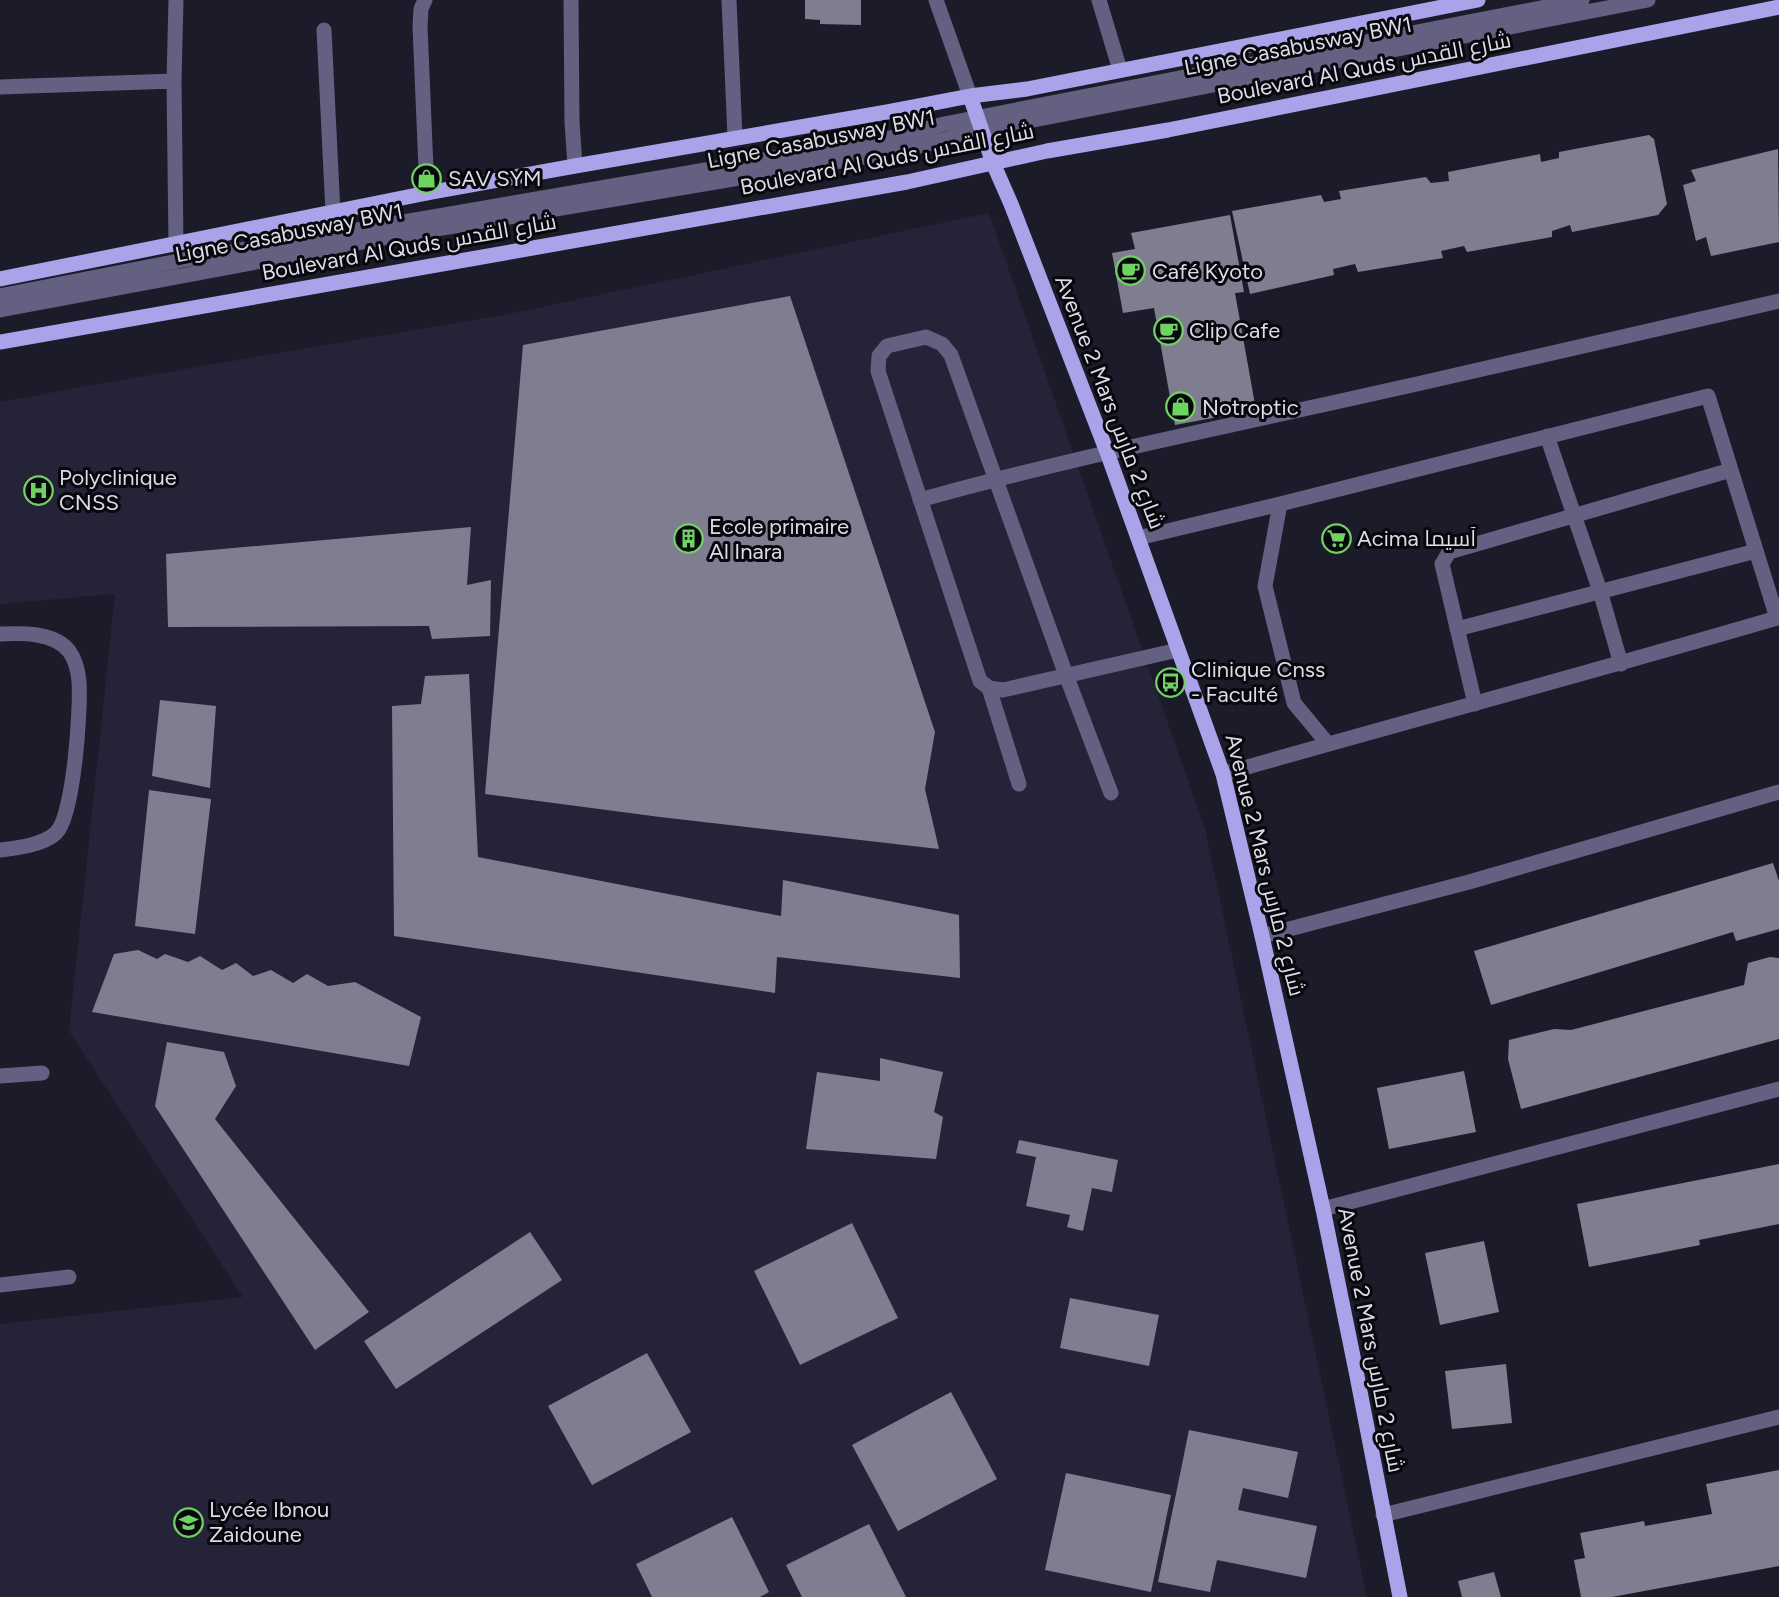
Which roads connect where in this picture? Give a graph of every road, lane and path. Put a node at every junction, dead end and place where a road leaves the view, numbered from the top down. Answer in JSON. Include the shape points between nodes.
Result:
{"nodes":[{"id":1,"x":176,"y":0,"type":"edge"},
{"id":2,"x":424,"y":0,"type":"edge"},
{"id":3,"x":571,"y":0,"type":"edge"},
{"id":4,"x":729,"y":0,"type":"edge"},
{"id":5,"x":936,"y":0,"type":"edge"},
{"id":6,"x":1100,"y":0,"type":"edge"},
{"id":7,"x":1478,"y":0,"type":"edge"},
{"id":8,"x":1582,"y":0,"type":"edge"},
{"id":9,"x":1648,"y":0,"type":"edge"},
{"id":10,"x":1779,"y":7,"type":"edge"},
{"id":11,"x":324,"y":30,"type":"dead end"},
{"id":12,"x":1120,"y":70,"type":"junction"},
{"id":13,"x":174,"y":81,"type":"junction"},
{"id":14,"x":0,"y":87,"type":"edge"},
{"id":15,"x":970,"y":96,"type":"junction"},
{"id":16,"x":980,"y":124,"type":"junction"},
{"id":17,"x":735,"y":137,"type":"junction"},
{"id":18,"x":993,"y":163,"type":"junction"},
{"id":19,"x":575,"y":166,"type":"junction"},
{"id":20,"x":427,"y":193,"type":"junction"},
{"id":21,"x":333,"y":213,"type":"junction"},
{"id":22,"x":176,"y":245,"type":"junction"},
{"id":23,"x":0,"y":279,"type":"edge"},
{"id":24,"x":0,"y":296,"type":"edge"},
{"id":25,"x":1779,"y":301,"type":"edge"},
{"id":26,"x":0,"y":310,"type":"edge"},
{"id":27,"x":0,"y":342,"type":"edge"},
{"id":28,"x":1547,"y":436,"type":"junction"},
{"id":29,"x":1107,"y":452,"type":"junction"},
{"id":30,"x":1731,"y":470,"type":"junction"},
{"id":31,"x":996,"y":478,"type":"junction"},
{"id":32,"x":920,"y":500,"type":"junction"},
{"id":33,"x":1280,"y":504,"type":"junction"},
{"id":34,"x":1573,"y":516,"type":"junction"},
{"id":35,"x":1138,"y":538,"type":"junction"},
{"id":36,"x":1756,"y":550,"type":"junction"},
{"id":37,"x":1600,"y":591,"type":"junction"},
{"id":38,"x":1778,"y":618,"type":"edge"},
{"id":39,"x":1457,"y":629,"type":"junction"},
{"id":40,"x":0,"y":634,"type":"edge"},
{"id":41,"x":1178,"y":650,"type":"junction"},
{"id":42,"x":1621,"y":663,"type":"junction"},
{"id":43,"x":1066,"y":675,"type":"junction"},
{"id":44,"x":989,"y":688,"type":"junction"},
{"id":45,"x":1475,"y":704,"type":"junction"},
{"id":46,"x":1328,"y":744,"type":"junction"},
{"id":47,"x":1223,"y":774,"type":"junction"},
{"id":48,"x":1019,"y":784,"type":"dead end"},
{"id":49,"x":1779,"y":792,"type":"edge"},
{"id":50,"x":1111,"y":793,"type":"dead end"},
{"id":51,"x":0,"y":850,"type":"edge"},
{"id":52,"x":1262,"y":936,"type":"junction"},
{"id":53,"x":42,"y":1073,"type":"dead end"},
{"id":54,"x":0,"y":1076,"type":"edge"},
{"id":55,"x":1779,"y":1089,"type":"edge"},
{"id":56,"x":1323,"y":1209,"type":"junction"},
{"id":57,"x":69,"y":1277,"type":"dead end"},
{"id":58,"x":0,"y":1285,"type":"edge"},
{"id":59,"x":1779,"y":1417,"type":"edge"},
{"id":60,"x":1383,"y":1515,"type":"junction"},
{"id":61,"x":1400,"y":1597,"type":"edge"}],
"edges":[{"from":1,"to":13,"type":"street"},
{"from":2,"to":20,"type":"street","via":[[420,26]]},
{"from":3,"to":19,"type":"street"},
{"from":4,"to":17,"type":"street"},
{"from":5,"to":15,"type":"street","name":"Avenue 2 Mars شارع 2 مارس"},
{"from":6,"to":12,"type":"street"},
{"from":7,"to":12,"type":"main road","name":"Boulevard Al Quds شارع القدس"},
{"from":8,"to":16,"type":"street","name":"Ligne Casabusway BW1"},
{"from":9,"to":16,"type":"street","name":"Ligne Casabusway BW1"},
{"from":10,"to":18,"type":"main road","name":"Boulevard Al Quds شارع القدس"},
{"from":11,"to":21,"type":"street"},
{"from":12,"to":15,"type":"main road","name":"Boulevard Al Quds شارع القدس"},
{"from":13,"to":14,"type":"street"},
{"from":13,"to":22,"type":"street"},
{"from":15,"to":16,"type":"main road","name":"Avenue 2 Mars شارع 2 مارس"},
{"from":15,"to":17,"type":"main road","name":"Boulevard Al Quds شارع القدس"},
{"from":16,"to":18,"type":"main road","name":"Avenue 2 Mars شارع 2 مارس"},
{"from":16,"to":24,"type":"street","name":"Ligne Casabusway BW1","via":[[944,124],[896,137],[206,256]]},
{"from":16,"to":26,"type":"street","name":"Ligne Casabusway BW1","via":[[900,151],[396,236]]},
{"from":17,"to":19,"type":"main road","name":"Boulevard Al Quds شارع القدس"},
{"from":18,"to":27,"type":"main road","name":"Boulevard Al Quds شارع القدس","via":[[907,182]]},
{"from":18,"to":29,"type":"main road","name":"Avenue 2 Mars شارع 2 مارس"},
{"from":19,"to":20,"type":"main road","name":"Boulevard Al Quds شارع القدس"},
{"from":20,"to":21,"type":"main road","name":"Boulevard Al Quds شارع القدس"},
{"from":21,"to":22,"type":"main road","name":"Boulevard Al Quds شارع القدس"},
{"from":22,"to":23,"type":"main road","name":"Boulevard Al Quds شارع القدس"},
{"from":25,"to":29,"type":"street"},
{"from":28,"to":30,"type":"street","via":[[1708,396]]},
{"from":28,"to":33,"type":"street"},
{"from":28,"to":34,"type":"street"},
{"from":29,"to":31,"type":"street"},
{"from":29,"to":35,"type":"main road","name":"Avenue 2 Mars شارع 2 مارس"},
{"from":30,"to":34,"type":"street"},
{"from":30,"to":36,"type":"street"},
{"from":31,"to":32,"type":"street"},
{"from":31,"to":32,"type":"street","via":[[951,355],[942,344],[926,337],[887,346],[879,356],[878,371]]},
{"from":31,"to":43,"type":"street"},
{"from":32,"to":44,"type":"street","via":[[980,681]]},
{"from":33,"to":35,"type":"street"},
{"from":33,"to":46,"type":"street","via":[[1265,586],[1294,703]]},
{"from":34,"to":37,"type":"street"},
{"from":34,"to":39,"type":"street","via":[[1449,552],[1442,564]]},
{"from":35,"to":41,"type":"main road","name":"Avenue 2 Mars شارع 2 مارس"},
{"from":36,"to":37,"type":"street"},
{"from":36,"to":38,"type":"street"},
{"from":37,"to":39,"type":"street"},
{"from":37,"to":42,"type":"street"},
{"from":38,"to":42,"type":"street"},
{"from":39,"to":45,"type":"street"},
{"from":40,"to":51,"type":"street","via":[[43,636],[67,649],[77,670],[79,695],[73,774],[58,832],[39,842]]},
{"from":41,"to":43,"type":"street"},
{"from":41,"to":47,"type":"main road","name":"Avenue 2 Mars شارع 2 مارس"},
{"from":42,"to":45,"type":"street"},
{"from":43,"to":44,"type":"street","via":[[1004,690]]},
{"from":43,"to":50,"type":"street"},
{"from":44,"to":48,"type":"street"},
{"from":45,"to":46,"type":"street"},
{"from":46,"to":47,"type":"street"},
{"from":47,"to":52,"type":"main road","name":"Avenue 2 Mars شارع 2 مارس"},
{"from":49,"to":52,"type":"street","via":[[1469,882]]},
{"from":52,"to":56,"type":"main road","name":"Avenue 2 Mars شارع 2 مارس"},
{"from":53,"to":54,"type":"street"},
{"from":55,"to":56,"type":"street"},
{"from":56,"to":60,"type":"main road","name":"Avenue 2 Mars شارع 2 مارس"},
{"from":57,"to":58,"type":"street"},
{"from":59,"to":60,"type":"street"},
{"from":60,"to":61,"type":"main road","name":"Avenue 2 Mars شارع 2 مارس"}]}
